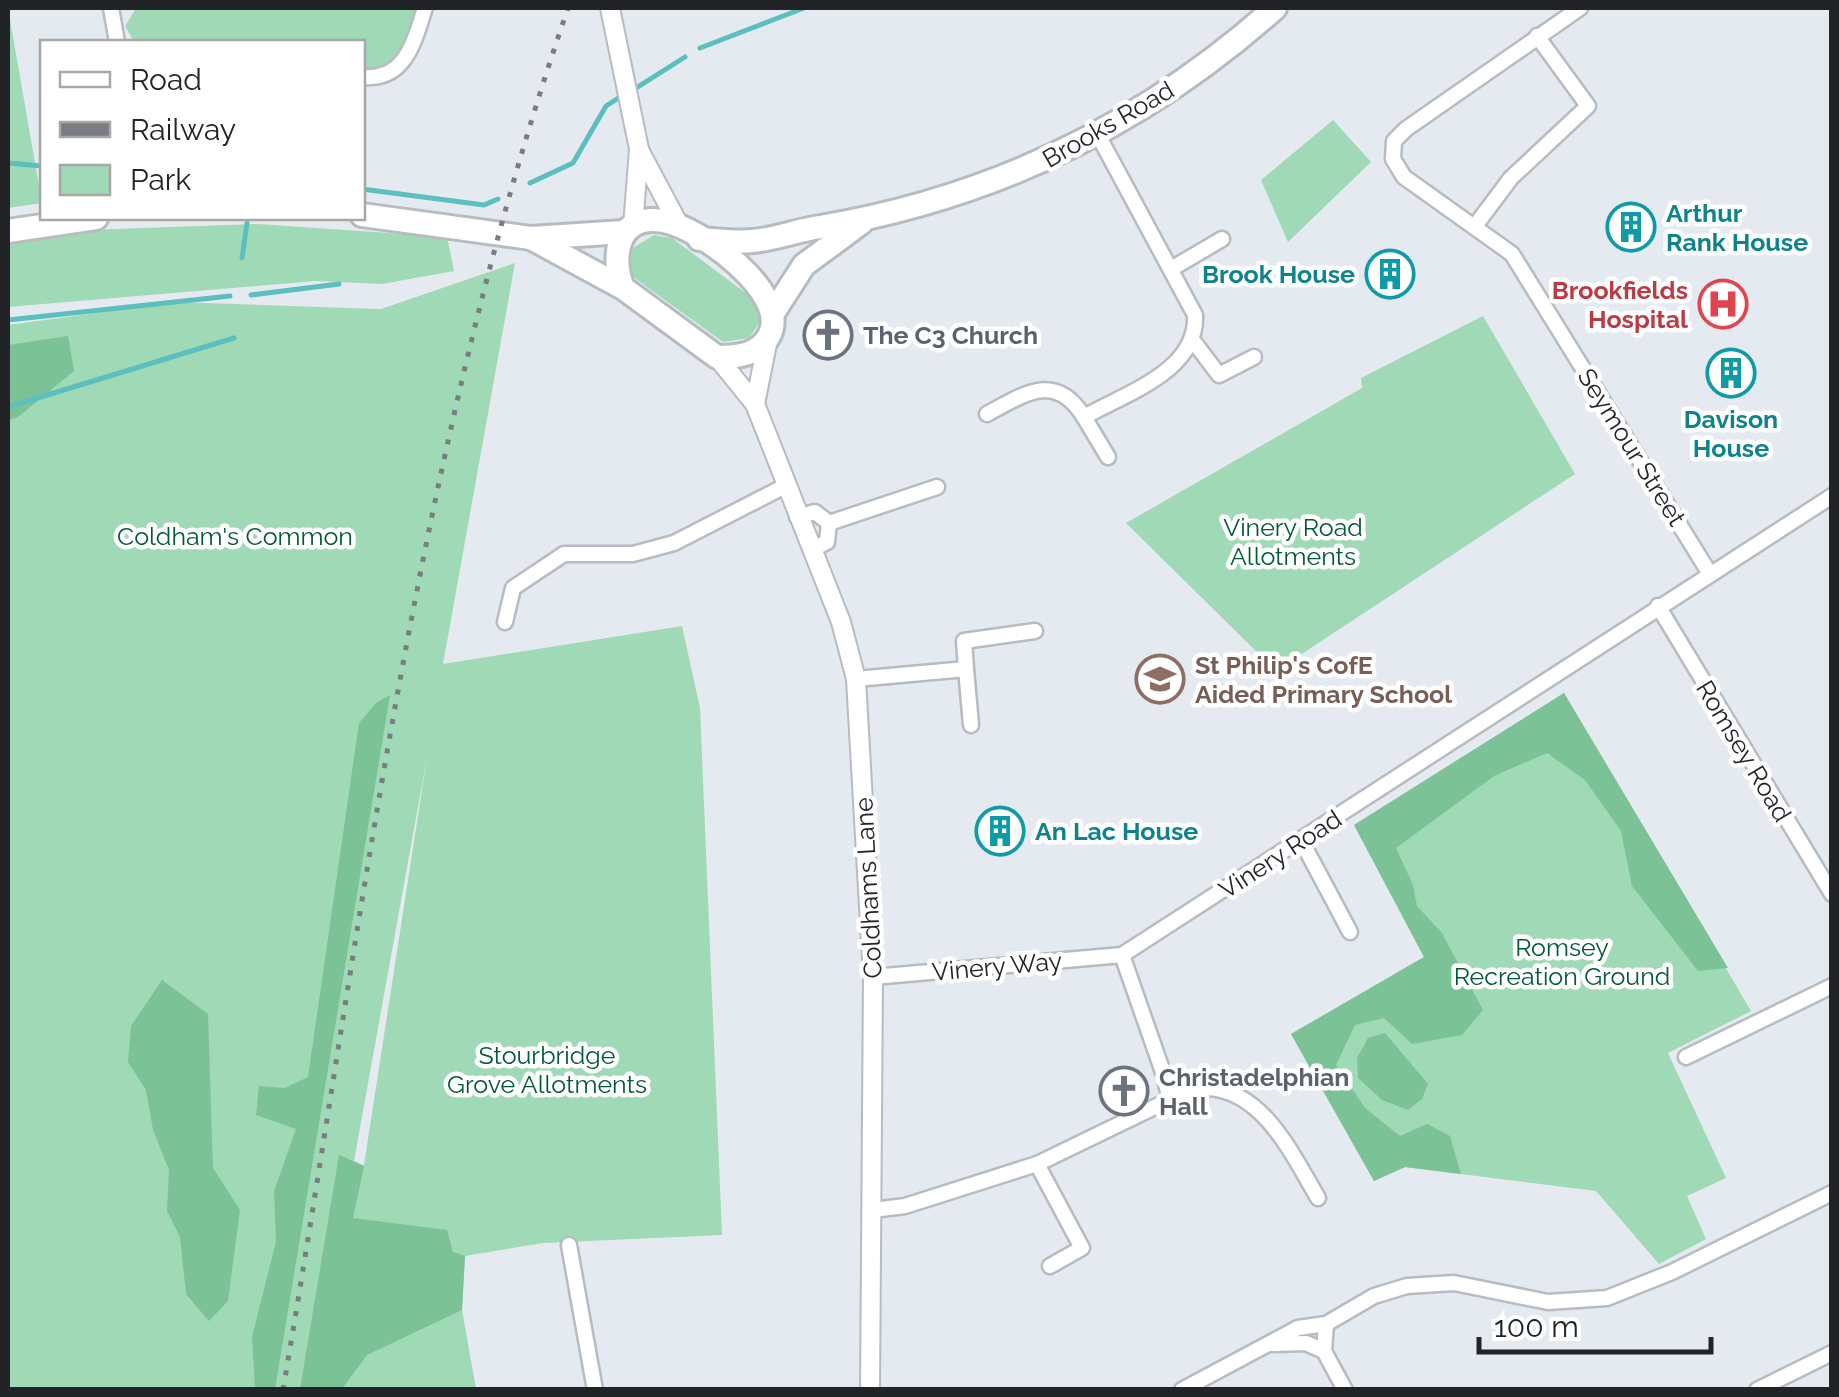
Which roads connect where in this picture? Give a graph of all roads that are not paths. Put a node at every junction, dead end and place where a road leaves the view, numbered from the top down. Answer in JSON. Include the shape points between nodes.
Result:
{"nodes":[{"id":1,"x":112,"y":8,"type":"edge"},
{"id":2,"x":425,"y":8,"type":"edge"},
{"id":3,"x":610,"y":8,"type":"edge"},
{"id":4,"x":1275,"y":8,"type":"edge"},
{"id":5,"x":1580,"y":8,"type":"edge"},
{"id":6,"x":1537,"y":36,"type":"junction"},
{"id":7,"x":116,"y":40,"type":"edge"},
{"id":8,"x":365,"y":77,"type":"edge"},
{"id":9,"x":1098,"y":135,"type":"junction"},
{"id":10,"x":639,"y":149,"type":"junction"},
{"id":11,"x":365,"y":215,"type":"edge"},
{"id":12,"x":83,"y":220,"type":"edge"},
{"id":13,"x":864,"y":221,"type":"junction"},
{"id":14,"x":1475,"y":226,"type":"junction"},
{"id":15,"x":628,"y":229,"type":"junction"},
{"id":16,"x":8,"y":232,"type":"edge"},
{"id":17,"x":690,"y":233,"type":"junction"},
{"id":18,"x":531,"y":238,"type":"junction"},
{"id":19,"x":1222,"y":239,"type":"dead end"},
{"id":20,"x":1171,"y":269,"type":"junction"},
{"id":21,"x":623,"y":288,"type":"junction"},
{"id":22,"x":775,"y":310,"type":"junction"},
{"id":23,"x":768,"y":339,"type":"junction"},
{"id":24,"x":1194,"y":342,"type":"junction"},
{"id":25,"x":717,"y":357,"type":"junction"},
{"id":26,"x":1254,"y":358,"type":"dead end"},
{"id":27,"x":755,"y":404,"type":"junction"},
{"id":28,"x":987,"y":414,"type":"dead end"},
{"id":29,"x":1084,"y":416,"type":"junction"},
{"id":30,"x":1108,"y":457,"type":"dead end"},
{"id":31,"x":784,"y":486,"type":"junction"},
{"id":32,"x":937,"y":487,"type":"dead end"},
{"id":33,"x":1832,"y":496,"type":"edge"},
{"id":34,"x":797,"y":517,"type":"junction"},
{"id":35,"x":829,"y":523,"type":"junction"},
{"id":36,"x":811,"y":550,"type":"junction"},
{"id":37,"x":1710,"y":574,"type":"junction"},
{"id":38,"x":1658,"y":606,"type":"junction"},
{"id":39,"x":505,"y":622,"type":"dead end"},
{"id":40,"x":1035,"y":631,"type":"dead end"},
{"id":41,"x":966,"y":669,"type":"junction"},
{"id":42,"x":856,"y":678,"type":"junction"},
{"id":43,"x":971,"y":725,"type":"dead end"},
{"id":44,"x":1301,"y":840,"type":"junction"},
{"id":45,"x":1832,"y":894,"type":"edge"},
{"id":46,"x":1350,"y":932,"type":"dead end"},
{"id":47,"x":1122,"y":955,"type":"junction"},
{"id":48,"x":873,"y":977,"type":"junction"},
{"id":49,"x":1832,"y":986,"type":"edge"},
{"id":50,"x":1686,"y":1057,"type":"dead end"},
{"id":51,"x":1168,"y":1097,"type":"junction"},
{"id":52,"x":1037,"y":1164,"type":"junction"},
{"id":53,"x":1832,"y":1193,"type":"edge"},
{"id":54,"x":1318,"y":1198,"type":"dead end"},
{"id":55,"x":873,"y":1210,"type":"junction"},
{"id":56,"x":570,"y":1244,"type":"dead end"},
{"id":57,"x":1050,"y":1266,"type":"dead end"},
{"id":58,"x":1326,"y":1324,"type":"junction"},
{"id":59,"x":1272,"y":1344,"type":"junction"},
{"id":60,"x":1324,"y":1351,"type":"junction"},
{"id":61,"x":1832,"y":1353,"type":"edge"},
{"id":62,"x":596,"y":1390,"type":"edge"},
{"id":63,"x":870,"y":1390,"type":"edge"},
{"id":64,"x":1182,"y":1390,"type":"edge"},
{"id":65,"x":1345,"y":1390,"type":"edge"},
{"id":66,"x":1757,"y":1390,"type":"edge"}],
"edges":[{"from":1,"to":7,"type":"street"},
{"from":2,"to":8,"type":"street","via":[[402,64],[386,76]]},
{"from":3,"to":10,"type":"street"},
{"from":4,"to":9,"type":"main road","name":"Brooks Road","via":[[1190,76]]},
{"from":5,"to":6,"type":"street","name":"Seymour Street"},
{"from":6,"to":14,"type":"street","via":[[1588,106],[1511,178]]},
{"from":6,"to":14,"type":"street","name":"Seymour Street","via":[[1394,141],[1393,158],[1404,176]]},
{"from":9,"to":13,"type":"main road","name":"Brooks Road","via":[[987,186]]},
{"from":9,"to":20,"type":"street"},
{"from":10,"to":15,"type":"street"},
{"from":10,"to":17,"type":"street"},
{"from":11,"to":18,"type":"main road"},
{"from":12,"to":16,"type":"main road"},
{"from":13,"to":17,"type":"main road","name":"Brooks Road","via":[[752,242]]},
{"from":13,"to":22,"type":"main road","name":"Brooks Road","via":[[804,265]]},
{"from":14,"to":37,"type":"street","name":"Seymour Street","via":[[1512,254]]},
{"from":15,"to":17,"type":"main road","name":"Brooks Road","via":[[662,221]]},
{"from":15,"to":18,"type":"main road","name":"Brooks Road"},
{"from":15,"to":21,"type":"main road","via":[[614,256]]},
{"from":17,"to":22,"type":"main road","via":[[758,284]]},
{"from":18,"to":21,"type":"main road"},
{"from":19,"to":20,"type":"street"},
{"from":20,"to":24,"type":"street","via":[[1195,315]]},
{"from":21,"to":25,"type":"main road"},
{"from":22,"to":23,"type":"main road","name":"Brooks Road"},
{"from":23,"to":25,"type":"main road","via":[[752,353]]},
{"from":23,"to":27,"type":"street"},
{"from":24,"to":26,"type":"street","via":[[1218,375]]},
{"from":24,"to":29,"type":"street","via":[[1176,364]]},
{"from":25,"to":27,"type":"street","name":"Coldhams Lane"},
{"from":27,"to":31,"type":"street","name":"Coldhams Lane"},
{"from":28,"to":29,"type":"street","via":[[1039,389],[1069,396]]},
{"from":29,"to":30,"type":"street"},
{"from":31,"to":34,"type":"street","name":"Coldhams Lane"},
{"from":31,"to":39,"type":"street","via":[[674,543],[633,554],[564,554],[513,588]]},
{"from":32,"to":35,"type":"street"},
{"from":33,"to":37,"type":"street","name":"Vinery Road"},
{"from":34,"to":35,"type":"street","via":[[814,512]]},
{"from":34,"to":36,"type":"street","name":"Coldhams Lane"},
{"from":35,"to":36,"type":"street","via":[[827,542]]},
{"from":36,"to":42,"type":"street","name":"Coldhams Lane"},
{"from":37,"to":38,"type":"street","name":"Vinery Road"},
{"from":38,"to":44,"type":"street","name":"Vinery Road"},
{"from":38,"to":45,"type":"street","name":"Romsey Road"},
{"from":40,"to":41,"type":"street","via":[[964,642]]},
{"from":41,"to":42,"type":"street"},
{"from":41,"to":43,"type":"street"},
{"from":42,"to":48,"type":"street","name":"Coldhams Lane"},
{"from":44,"to":46,"type":"street"},
{"from":44,"to":47,"type":"street","name":"Vinery Road"},
{"from":47,"to":48,"type":"street","name":"Vinery Way"},
{"from":47,"to":51,"type":"street"},
{"from":48,"to":55,"type":"street","name":"Coldhams Lane"},
{"from":49,"to":50,"type":"street"},
{"from":51,"to":52,"type":"street"},
{"from":51,"to":54,"type":"street","via":[[1203,1087],[1244,1101],[1282,1136]]},
{"from":52,"to":55,"type":"street"},
{"from":52,"to":57,"type":"street","via":[[1082,1248]]},
{"from":53,"to":58,"type":"street","via":[[1607,1298],[1548,1302],[1430,1282],[1374,1296]]},
{"from":55,"to":63,"type":"street","name":"Coldhams Lane"},
{"from":56,"to":62,"type":"street"},
{"from":58,"to":59,"type":"street","via":[[1298,1328]]},
{"from":58,"to":60,"type":"street"},
{"from":59,"to":60,"type":"street","via":[[1306,1343]]},
{"from":59,"to":64,"type":"street"},
{"from":60,"to":65,"type":"street"},
{"from":61,"to":66,"type":"street"}]}
